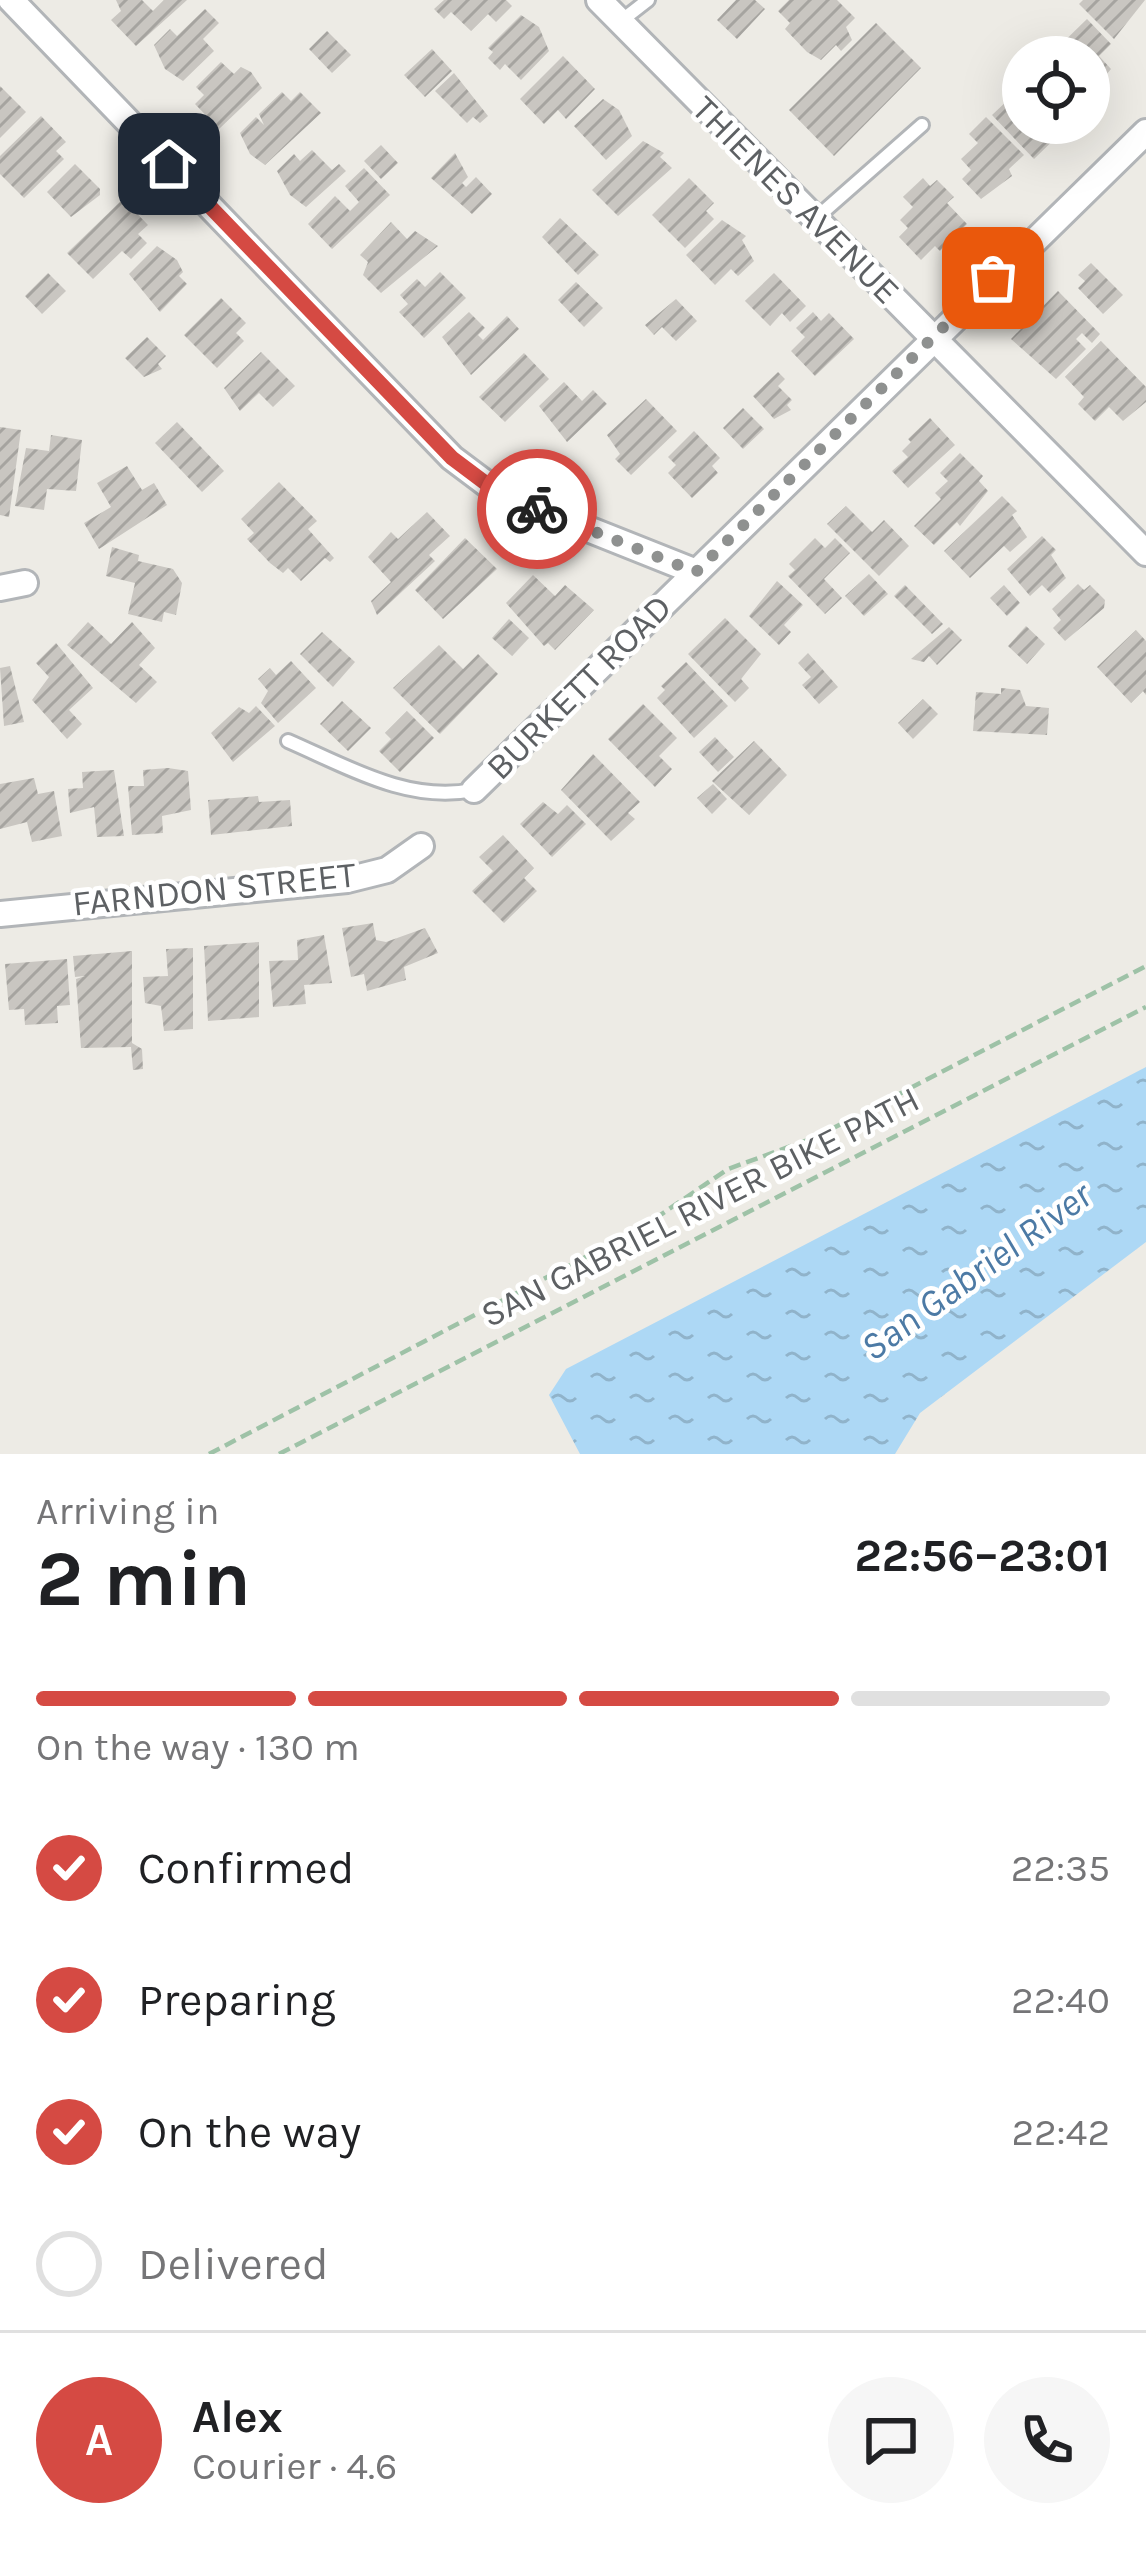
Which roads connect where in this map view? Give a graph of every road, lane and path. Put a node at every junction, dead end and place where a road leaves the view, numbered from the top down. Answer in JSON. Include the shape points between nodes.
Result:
{"nodes":[{"id":1,"x":11,"y":0,"type":"edge"},
{"id":2,"x":599,"y":0,"type":"edge"},
{"id":3,"x":648,"y":0,"type":"edge"},
{"id":4,"x":620,"y":22,"type":"junction"},
{"id":5,"x":922,"y":125,"type":"dead end"},
{"id":6,"x":1146,"y":131,"type":"edge"},
{"id":7,"x":813,"y":220,"type":"junction"},
{"id":8,"x":932,"y":336,"type":"junction"},
{"id":9,"x":1146,"y":553,"type":"edge"},
{"id":10,"x":696,"y":572,"type":"junction"},
{"id":11,"x":288,"y":741,"type":"dead end"},
{"id":12,"x":475,"y":790,"type":"joint"},
{"id":13,"x":421,"y":846,"type":"dead end"},
{"id":14,"x":0,"y":914,"type":"edge"},
{"id":15,"x":1146,"y":966,"type":"edge"},
{"id":16,"x":1146,"y":1007,"type":"edge"},
{"id":17,"x":209,"y":1454,"type":"edge"},
{"id":18,"x":279,"y":1454,"type":"edge"}],
"edges":[{"from":1,"to":10,"type":"street","via":[[452,458],[500,494]]},
{"from":2,"to":4,"type":"street","name":"THIENES AVENUE"},
{"from":3,"to":4,"type":"lane"},
{"from":4,"to":7,"type":"street","name":"THIENES AVENUE"},
{"from":5,"to":7,"type":"lane"},
{"from":6,"to":8,"type":"street","name":"BURKETT ROAD"},
{"from":7,"to":8,"type":"street","name":"THIENES AVENUE"},
{"from":8,"to":9,"type":"street","name":"THIENES AVENUE"},
{"from":8,"to":10,"type":"street","name":"BURKETT ROAD"},
{"from":10,"to":12,"type":"street","name":"BURKETT ROAD"},
{"from":11,"to":12,"type":"lane","via":[[428,795]]},
{"from":13,"to":14,"type":"street","name":"FARNDON STREET","via":[[387,870],[347,880]]},
{"from":15,"to":17,"type":"path","via":[[816,1137],[728,1169],[640,1228]]},
{"from":16,"to":18,"type":"path","name":"SAN GABRIEL RIVER BIKE PATH"}]}
